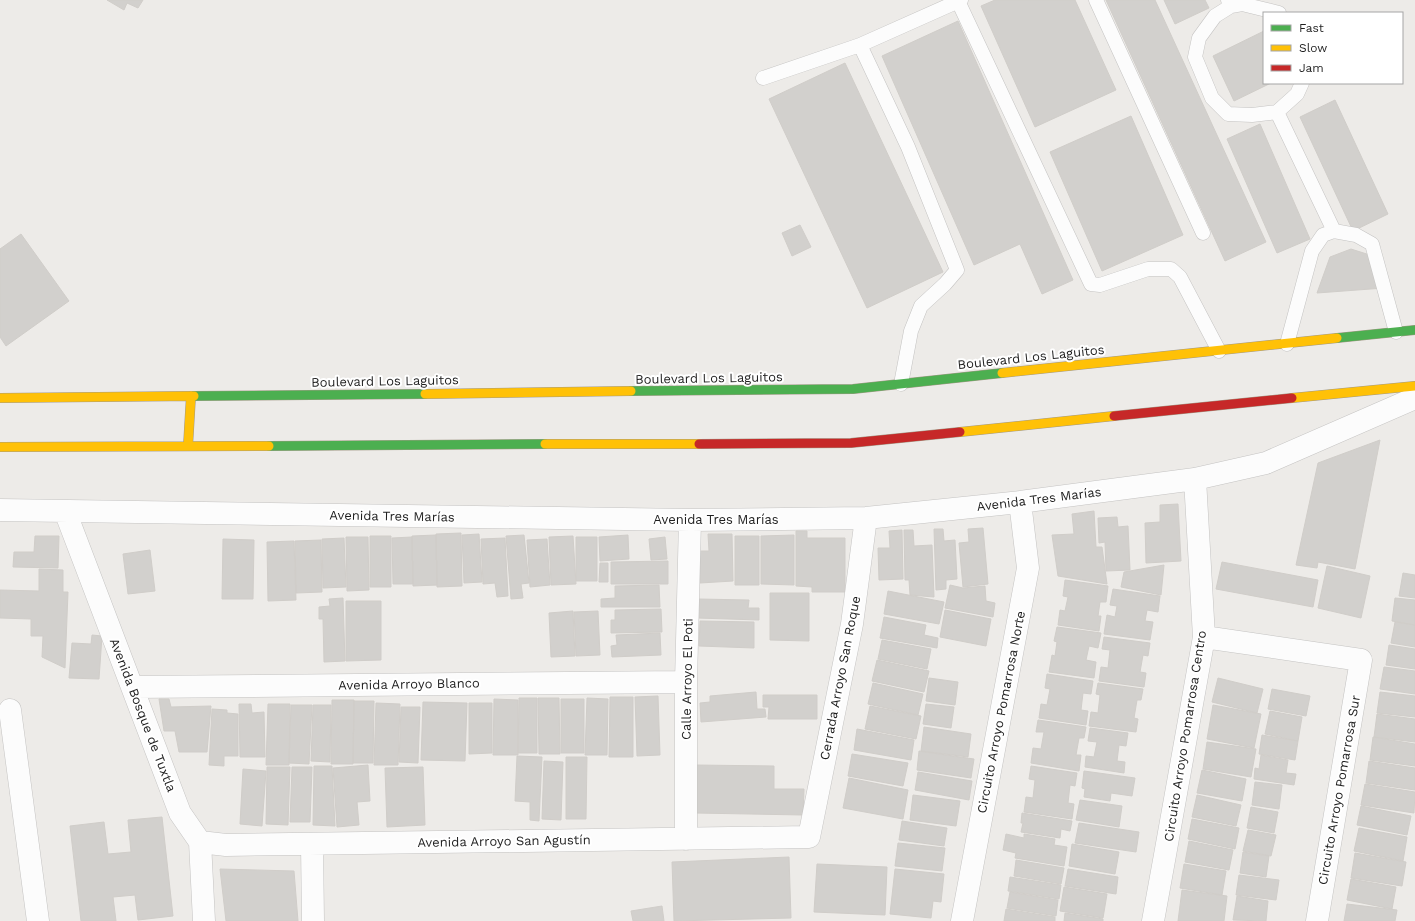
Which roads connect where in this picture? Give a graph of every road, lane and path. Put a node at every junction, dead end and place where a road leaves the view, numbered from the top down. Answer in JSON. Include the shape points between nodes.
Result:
{"nodes":[{"id":1,"x":1096,"y":0,"type":"edge"},
{"id":2,"x":960,"y":1,"type":"edge"},
{"id":3,"x":1230,"y":3,"type":"edge"},
{"id":4,"x":1275,"y":12,"type":"edge"},
{"id":5,"x":860,"y":45,"type":"junction"},
{"id":6,"x":763,"y":78,"type":"dead end"},
{"id":7,"x":1301,"y":84,"type":"edge"},
{"id":8,"x":1278,"y":112,"type":"junction"},
{"id":9,"x":1334,"y":232,"type":"junction"},
{"id":10,"x":1203,"y":233,"type":"dead end"},
{"id":11,"x":1415,"y":330,"type":"edge"},
{"id":12,"x":1396,"y":332,"type":"junction"},
{"id":13,"x":1287,"y":344,"type":"junction"},
{"id":14,"x":1219,"y":351,"type":"junction"},
{"id":15,"x":901,"y":384,"type":"junction"},
{"id":16,"x":1415,"y":386,"type":"edge"},
{"id":17,"x":2,"y":395,"type":"edge"},
{"id":18,"x":191,"y":396,"type":"junction"},
{"id":19,"x":1415,"y":398,"type":"edge"},
{"id":20,"x":188,"y":446,"type":"junction"},
{"id":21,"x":0,"y":447,"type":"edge"},
{"id":22,"x":1195,"y":479,"type":"junction"},
{"id":23,"x":1020,"y":502,"type":"junction"},
{"id":24,"x":0,"y":510,"type":"edge"},
{"id":25,"x":65,"y":511,"type":"junction"},
{"id":26,"x":866,"y":518,"type":"junction"},
{"id":27,"x":690,"y":520,"type":"junction"},
{"id":28,"x":1204,"y":637,"type":"junction"},
{"id":29,"x":686,"y":682,"type":"junction"},
{"id":30,"x":132,"y":687,"type":"junction"},
{"id":31,"x":10,"y":710,"type":"dead end"},
{"id":32,"x":809,"y":837,"type":"joint"},
{"id":33,"x":686,"y":838,"type":"junction"},
{"id":34,"x":200,"y":842,"type":"junction"},
{"id":35,"x":312,"y":845,"type":"junction"},
{"id":36,"x":38,"y":921,"type":"edge"},
{"id":37,"x":204,"y":921,"type":"edge"},
{"id":38,"x":313,"y":921,"type":"edge"},
{"id":39,"x":962,"y":921,"type":"edge"},
{"id":40,"x":1153,"y":921,"type":"edge"},
{"id":41,"x":1317,"y":921,"type":"edge"}],
"edges":[{"from":1,"to":10,"type":"lane"},
{"from":2,"to":5,"type":"lane"},
{"from":2,"to":14,"type":"lane","via":[[1091,284],[1100,285],[1148,269],[1171,269],[1180,277]]},
{"from":3,"to":4,"type":"lane"},
{"from":3,"to":8,"type":"lane","via":[[1215,16],[1199,38],[1195,57],[1212,98],[1228,114]]},
{"from":5,"to":6,"type":"lane"},
{"from":5,"to":15,"type":"lane","via":[[908,146],[957,270],[921,306],[911,331]]},
{"from":7,"to":8,"type":"lane","via":[[1296,94]]},
{"from":8,"to":9,"type":"lane"},
{"from":9,"to":12,"type":"lane","via":[[1356,235],[1372,244]]},
{"from":9,"to":13,"type":"lane","via":[[1323,235],[1312,251]]},
{"from":11,"to":12,"type":"main road","name":"Boulevard Los Laguitos"},
{"from":12,"to":13,"type":"main road","name":"Boulevard Los Laguitos"},
{"from":13,"to":14,"type":"main road","name":"Boulevard Los Laguitos"},
{"from":14,"to":15,"type":"main road","name":"Boulevard Los Laguitos"},
{"from":15,"to":18,"type":"main road","name":"Boulevard Los Laguitos","via":[[853,389]]},
{"from":16,"to":20,"type":"main road","via":[[850,443]]},
{"from":17,"to":18,"type":"main road","name":"Boulevard Los Laguitos"},
{"from":18,"to":20,"type":"main road"},
{"from":19,"to":22,"type":"street","name":"Avenida Tres Marías","via":[[1266,463]]},
{"from":20,"to":21,"type":"main road"},
{"from":22,"to":23,"type":"street","name":"Avenida Tres Marías"},
{"from":22,"to":28,"type":"street","name":"Circuito Arroyo Pomarrosa Centro"},
{"from":23,"to":26,"type":"street","name":"Avenida Tres Marías"},
{"from":23,"to":39,"type":"street","name":"Circuito Arroyo Pomarrosa Norte","via":[[1028,568]]},
{"from":24,"to":25,"type":"street","name":"Avenida Tres Marías"},
{"from":25,"to":27,"type":"street","name":"Avenida Tres Marías"},
{"from":25,"to":30,"type":"street","name":"Avenida Bosque de Tuxtla"},
{"from":26,"to":27,"type":"street","name":"Avenida Tres Marías"},
{"from":26,"to":32,"type":"street","name":"Cerrada Arroyo San Roque","via":[[852,624]]},
{"from":27,"to":29,"type":"street","name":"Calle Arroyo El Poti"},
{"from":28,"to":40,"type":"street","name":"Circuito Arroyo Pomarrosa Centro"},
{"from":28,"to":41,"type":"street","name":"Circuito Arroyo Pomarrosa Sur","via":[[1361,660]]},
{"from":29,"to":30,"type":"street","name":"Avenida Arroyo Blanco"},
{"from":29,"to":33,"type":"street","name":"Calle Arroyo El Poti"},
{"from":30,"to":34,"type":"street","name":"Avenida Bosque de Tuxtla","via":[[180,813]]},
{"from":31,"to":36,"type":"street"},
{"from":32,"to":33,"type":"street","name":"Avenida Arroyo San Agustín"},
{"from":33,"to":35,"type":"street","name":"Avenida Arroyo San Agustín"},
{"from":34,"to":35,"type":"street","name":"Avenida Arroyo San Agustín","via":[[226,845]]},
{"from":34,"to":37,"type":"street"},
{"from":35,"to":38,"type":"street"}]}
